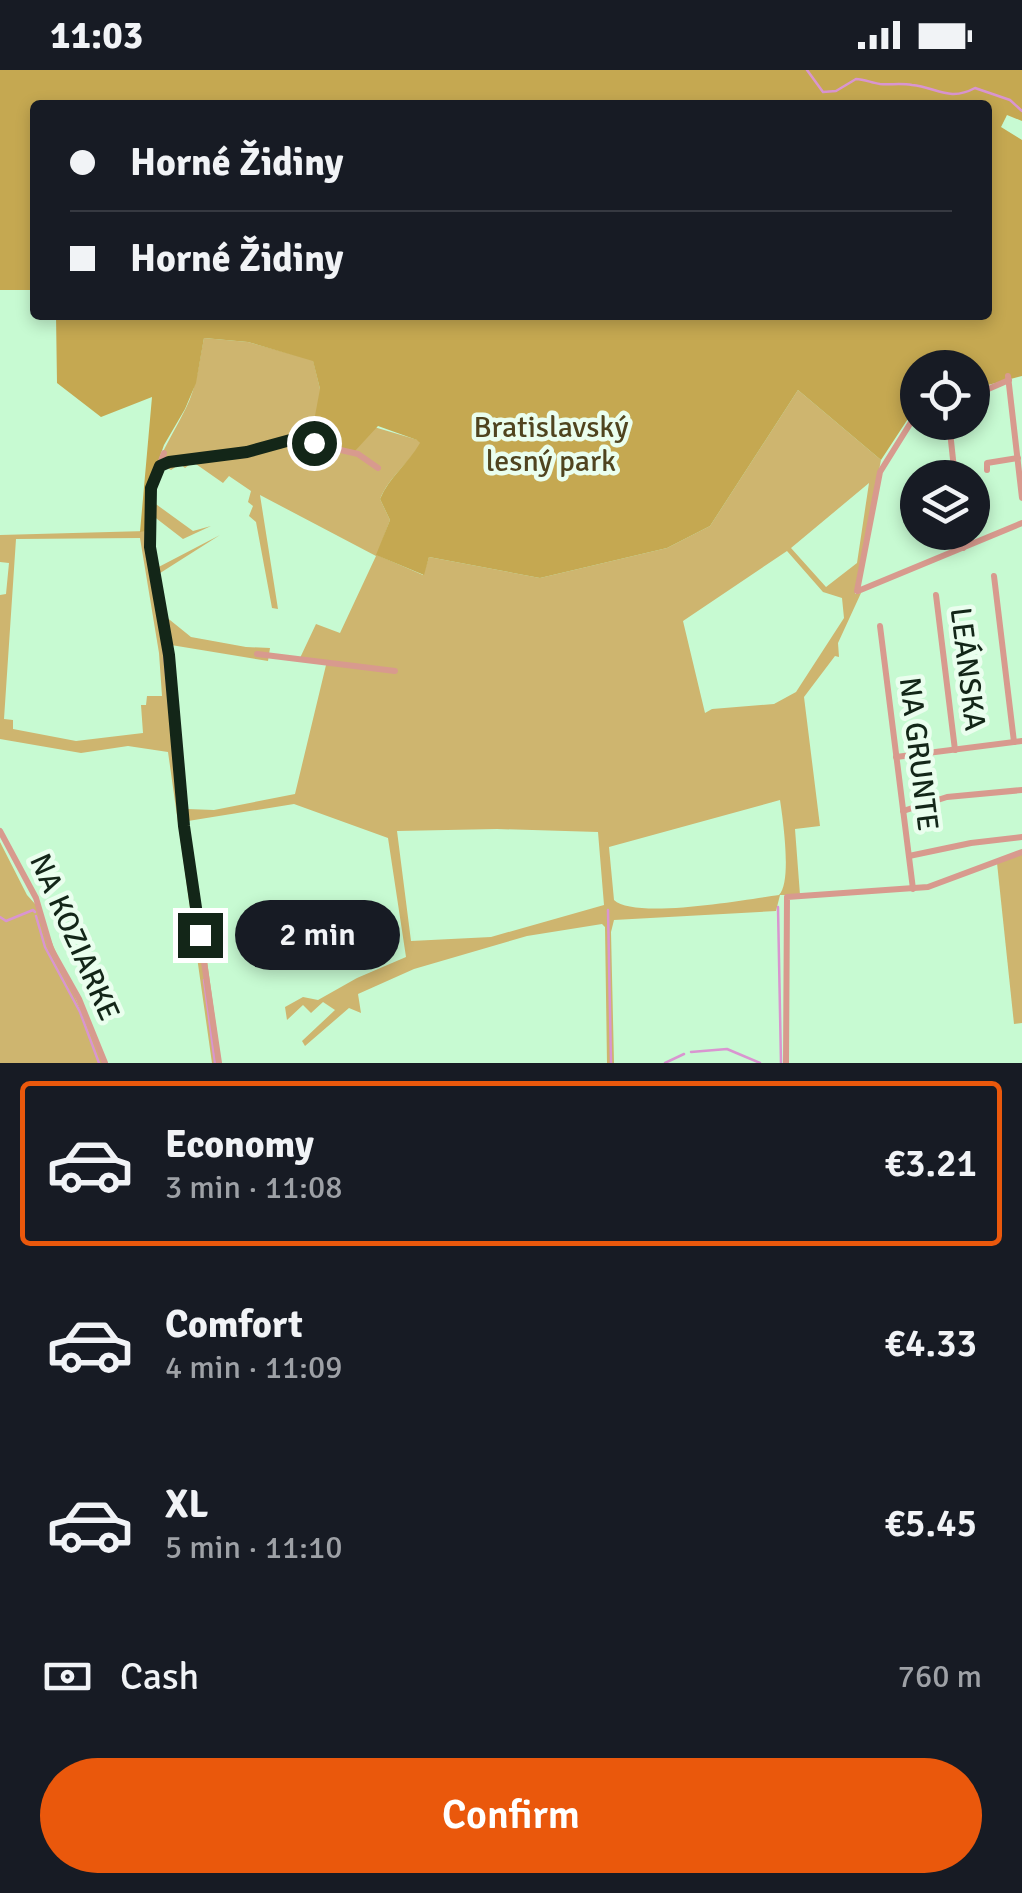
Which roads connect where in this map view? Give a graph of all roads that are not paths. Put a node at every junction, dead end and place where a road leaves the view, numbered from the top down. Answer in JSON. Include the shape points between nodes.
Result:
{"nodes":[{"id":1,"x":990,"y":387,"type":"edge"},
{"id":2,"x":900,"y":440,"type":"edge"},
{"id":3,"x":164,"y":453,"type":"dead end"},
{"id":4,"x":1018,"y":458,"type":"junction"},
{"id":5,"x":990,"y":462,"type":"edge"},
{"id":6,"x":160,"y":466,"type":"junction"},
{"id":7,"x":378,"y":468,"type":"dead end"},
{"id":8,"x":1022,"y":498,"type":"edge"},
{"id":9,"x":1022,"y":524,"type":"edge"},
{"id":10,"x":990,"y":537,"type":"edge"},
{"id":11,"x":957,"y":550,"type":"edge"},
{"id":12,"x":994,"y":576,"type":"dead end"},
{"id":13,"x":936,"y":595,"type":"dead end"},
{"id":14,"x":880,"y":626,"type":"dead end"},
{"id":15,"x":257,"y":654,"type":"dead end"},
{"id":16,"x":396,"y":671,"type":"dead end"},
{"id":17,"x":1018,"y":742,"type":"edge"},
{"id":18,"x":956,"y":750,"type":"junction"},
{"id":19,"x":896,"y":757,"type":"junction"},
{"id":20,"x":1022,"y":790,"type":"edge"},
{"id":21,"x":903,"y":810,"type":"junction"},
{"id":22,"x":0,"y":832,"type":"edge"},
{"id":23,"x":1022,"y":838,"type":"edge"},
{"id":24,"x":1003,"y":840,"type":"junction"},
{"id":25,"x":1022,"y":852,"type":"edge"},
{"id":26,"x":909,"y":856,"type":"junction"},
{"id":27,"x":1009,"y":856,"type":"junction"},
{"id":28,"x":913,"y":888,"type":"junction"},
{"id":29,"x":105,"y":1063,"type":"edge"},
{"id":30,"x":219,"y":1063,"type":"edge"},
{"id":31,"x":786,"y":1063,"type":"edge"}],
"edges":[{"from":1,"to":4,"type":"street","via":[[1009,378]]},
{"from":2,"to":11,"type":"street","via":[[880,472],[857,591]]},
{"from":3,"to":6,"type":"street"},
{"from":4,"to":5,"type":"street"},
{"from":4,"to":8,"type":"street"},
{"from":6,"to":7,"type":"street","via":[[294,439],[358,454]]},
{"from":6,"to":30,"type":"street","via":[[151,488],[151,561],[168,646],[184,826]]},
{"from":9,"to":10,"type":"street"},
{"from":12,"to":17,"type":"street"},
{"from":13,"to":18,"type":"street","name":"LEÁNSKA"},
{"from":14,"to":19,"type":"street","name":"NA GRUNTE"},
{"from":15,"to":16,"type":"street"},
{"from":17,"to":18,"type":"street"},
{"from":18,"to":19,"type":"street"},
{"from":19,"to":21,"type":"street","name":"NA GRUNTE"},
{"from":20,"to":21,"type":"street","via":[[948,797]]},
{"from":21,"to":26,"type":"street","name":"NA GRUNTE"},
{"from":22,"to":29,"type":"street","name":"NA KOZIARKE","via":[[36,898],[51,949]]},
{"from":23,"to":24,"type":"street"},
{"from":24,"to":26,"type":"street"},
{"from":24,"to":27,"type":"street"},
{"from":25,"to":27,"type":"street"},
{"from":26,"to":28,"type":"street","name":"NA GRUNTE"},
{"from":27,"to":28,"type":"street"},
{"from":28,"to":31,"type":"street","via":[[787,897]]}]}
